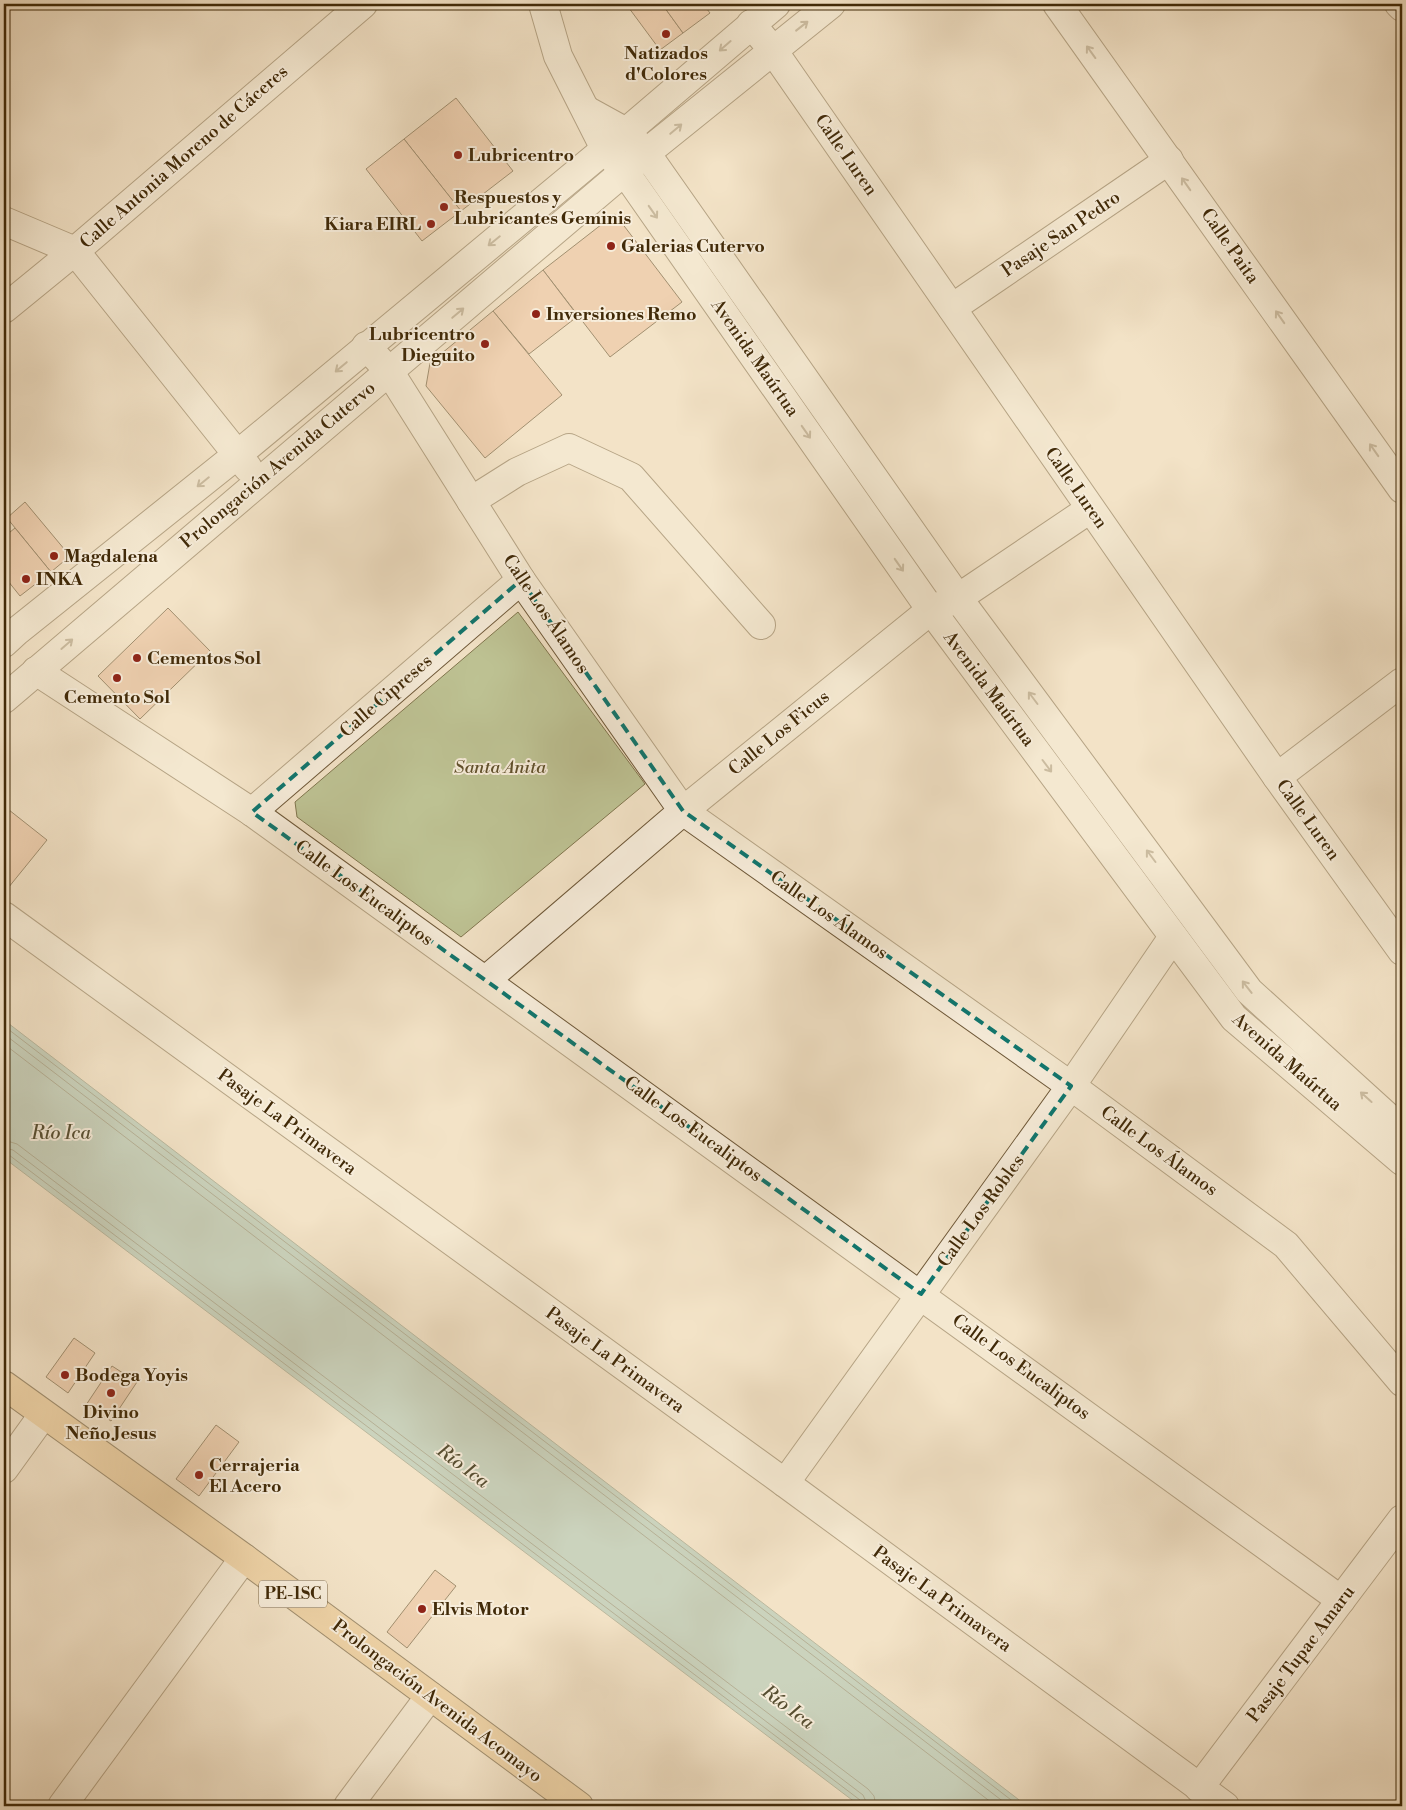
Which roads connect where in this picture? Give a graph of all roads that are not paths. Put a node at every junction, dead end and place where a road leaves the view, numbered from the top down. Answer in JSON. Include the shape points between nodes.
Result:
{"nodes":[{"id":1,"x":363,"y":4,"type":"edge"},
{"id":2,"x":543,"y":4,"type":"edge"},
{"id":3,"x":776,"y":4,"type":"edge"},
{"id":4,"x":831,"y":4,"type":"edge"},
{"id":5,"x":1057,"y":4,"type":"edge"},
{"id":6,"x":1399,"y":4,"type":"edge"},
{"id":7,"x":1402,"y":8,"type":"edge"},
{"id":8,"x":751,"y":24,"type":"junction"},
{"id":9,"x":772,"y":49,"type":"junction"},
{"id":10,"x":615,"y":141,"type":"junction"},
{"id":11,"x":646,"y":154,"type":"junction"},
{"id":12,"x":1169,"y":160,"type":"junction"},
{"id":13,"x":625,"y":172,"type":"junction"},
{"id":14,"x":4,"y":221,"type":"edge"},
{"id":15,"x":75,"y":251,"type":"junction"},
{"id":16,"x":952,"y":308,"type":"junction"},
{"id":17,"x":4,"y":309,"type":"edge"},
{"id":18,"x":366,"y":346,"type":"junction"},
{"id":19,"x":389,"y":371,"type":"junction"},
{"id":20,"x":237,"y":455,"type":"junction"},
{"id":21,"x":258,"y":481,"type":"junction"},
{"id":22,"x":1402,"y":489,"type":"edge"},
{"id":23,"x":471,"y":501,"type":"junction"},
{"id":24,"x":1090,"y":510,"type":"junction"},
{"id":25,"x":521,"y":580,"type":"junction"},
{"id":26,"x":958,"y":598,"type":"junction"},
{"id":27,"x":930,"y":610,"type":"junction"},
{"id":28,"x":760,"y":625,"type":"dead end"},
{"id":29,"x":4,"y":644,"type":"edge"},
{"id":30,"x":36,"y":671,"type":"junction"},
{"id":31,"x":1402,"y":682,"type":"edge"},
{"id":32,"x":4,"y":699,"type":"edge"},
{"id":33,"x":1277,"y":777,"type":"junction"},
{"id":34,"x":683,"y":811,"type":"junction"},
{"id":35,"x":252,"y":812,"type":"junction"},
{"id":36,"x":4,"y":916,"type":"edge"},
{"id":37,"x":1173,"y":937,"type":"junction"},
{"id":38,"x":1402,"y":951,"type":"edge"},
{"id":39,"x":486,"y":980,"type":"junction"},
{"id":40,"x":1071,"y":1086,"type":"junction"},
{"id":41,"x":1402,"y":1130,"type":"edge"},
{"id":42,"x":1402,"y":1161,"type":"edge"},
{"id":43,"x":921,"y":1294,"type":"junction"},
{"id":44,"x":1402,"y":1382,"type":"edge"},
{"id":45,"x":4,"y":1385,"type":"edge"},
{"id":46,"x":43,"y":1414,"type":"junction"},
{"id":47,"x":4,"y":1469,"type":"edge"},
{"id":48,"x":785,"y":1483,"type":"junction"},
{"id":49,"x":1402,"y":1519,"type":"edge"},
{"id":50,"x":244,"y":1558,"type":"junction"},
{"id":51,"x":1341,"y":1600,"type":"junction"},
{"id":52,"x":430,"y":1696,"type":"junction"},
{"id":53,"x":1199,"y":1788,"type":"junction"},
{"id":54,"x":62,"y":1806,"type":"edge"},
{"id":55,"x":348,"y":1806,"type":"edge"},
{"id":56,"x":579,"y":1806,"type":"edge"},
{"id":57,"x":1225,"y":1806,"type":"edge"}],
"edges":[{"from":1,"to":15,"type":"street","name":"Calle Antonia Moreno de Cáceres"},
{"from":2,"to":10,"type":"street","via":[[558,56],[586,110]]},
{"from":3,"to":8,"type":"street","name":"Prolongación Avenida Cutervo"},
{"from":9,"to":4,"type":"street","name":"Prolongación Avenida Cutervo","one_way":true},
{"from":12,"to":5,"type":"street","name":"Calle Paita","one_way":true},
{"from":6,"to":7,"type":"street"},
{"from":8,"to":9,"type":"street","name":"Calle Luren"},
{"from":8,"to":10,"type":"street","name":"Prolongación Avenida Cutervo","one_way":true},
{"from":11,"to":9,"type":"street","name":"Prolongación Avenida Cutervo","one_way":true},
{"from":9,"to":16,"type":"street","name":"Calle Luren"},
{"from":10,"to":11,"type":"street","name":"Avenida Maúrtua"},
{"from":10,"to":13,"type":"street","name":"Avenida Maúrtua"},
{"from":10,"to":18,"type":"street","name":"Prolongación Avenida Cutervo","one_way":true},
{"from":11,"to":13,"type":"street","name":"Prolongación Avenida Cutervo"},
{"from":11,"to":26,"type":"street","name":"Avenida Maúrtua"},
{"from":12,"to":16,"type":"street","name":"Pasaje San Pedro"},
{"from":22,"to":12,"type":"street","name":"Calle Paita","one_way":true},
{"from":19,"to":13,"type":"street","name":"Prolongación Avenida Cutervo","one_way":true},
{"from":13,"to":27,"type":"street","name":"Avenida Maúrtua","one_way":true},
{"from":14,"to":15,"type":"street"},
{"from":15,"to":17,"type":"street","name":"Calle Antonia Moreno de Cáceres"},
{"from":15,"to":20,"type":"street"},
{"from":16,"to":24,"type":"street","name":"Calle Luren"},
{"from":18,"to":19,"type":"street","name":"Calle Los Álamos"},
{"from":18,"to":20,"type":"street","name":"Prolongación Avenida Cutervo","one_way":true},
{"from":19,"to":21,"type":"street","name":"Prolongación Avenida Cutervo"},
{"from":19,"to":23,"type":"street","name":"Calle Los Álamos"},
{"from":20,"to":21,"type":"street"},
{"from":20,"to":29,"type":"street","name":"Prolongación Avenida Cutervo","one_way":true},
{"from":30,"to":21,"type":"street","name":"Prolongación Avenida Cutervo","one_way":true},
{"from":23,"to":25,"type":"street","name":"Calle Los Álamos"},
{"from":23,"to":28,"type":"street","via":[[517,472],[569,448],[631,477]]},
{"from":24,"to":26,"type":"street","name":"Calle Los Ficus"},
{"from":24,"to":33,"type":"street","name":"Calle Luren"},
{"from":25,"to":34,"type":"street","name":"Calle Los Álamos"},
{"from":25,"to":35,"type":"street","name":"Calle Cipreses"},
{"from":26,"to":27,"type":"street","name":"Calle Los Ficus"},
{"from":41,"to":26,"type":"street","name":"Avenida Maúrtua","one_way":true,"via":[[1250,992]]},
{"from":27,"to":34,"type":"street","name":"Calle Los Ficus"},
{"from":27,"to":37,"type":"street","name":"Avenida Maúrtua","one_way":true},
{"from":30,"to":32,"type":"street","name":"Prolongación Avenida Cutervo"},
{"from":30,"to":35,"type":"street","name":"Calle Los Eucaliptos"},
{"from":31,"to":33,"type":"street"},
{"from":33,"to":38,"type":"street","name":"Calle Luren"},
{"from":34,"to":39,"type":"street","name":"Calle Los Ficus"},
{"from":34,"to":40,"type":"street","name":"Calle Los Álamos"},
{"from":35,"to":39,"type":"street","name":"Calle Los Eucaliptos"},
{"from":36,"to":48,"type":"street","name":"Pasaje La Primavera"},
{"from":37,"to":40,"type":"street","name":"Calle Los Robles"},
{"from":37,"to":42,"type":"street","name":"Avenida Maúrtua","via":[[1234,1018]]},
{"from":39,"to":43,"type":"street","name":"Calle Los Eucaliptos"},
{"from":40,"to":43,"type":"street","name":"Calle Los Robles"},
{"from":40,"to":44,"type":"street","name":"Calle Los Álamos","via":[[1286,1245]]},
{"from":43,"to":48,"type":"street","name":"Calle Los Robles"},
{"from":43,"to":51,"type":"street","name":"Calle Los Eucaliptos"},
{"from":45,"to":46,"type":"main road","name":"Prolongación Avenida Acomayo","number":"PE-1SC"},
{"from":46,"to":47,"type":"street"},
{"from":46,"to":50,"type":"main road","name":"Prolongación Avenida Acomayo","number":"PE-1SC"},
{"from":48,"to":53,"type":"street","name":"Pasaje La Primavera"},
{"from":49,"to":51,"type":"street","name":"Pasaje Tupac Amaru"},
{"from":50,"to":52,"type":"main road","name":"Prolongación Avenida Acomayo","number":"PE-1SC"},
{"from":50,"to":54,"type":"street"},
{"from":51,"to":53,"type":"street","name":"Pasaje Tupac Amaru"},
{"from":52,"to":55,"type":"street"},
{"from":52,"to":56,"type":"main road","name":"Prolongación Avenida Acomayo","number":"PE-1SC"},
{"from":53,"to":57,"type":"street","name":"Pasaje La Primavera"}]}
